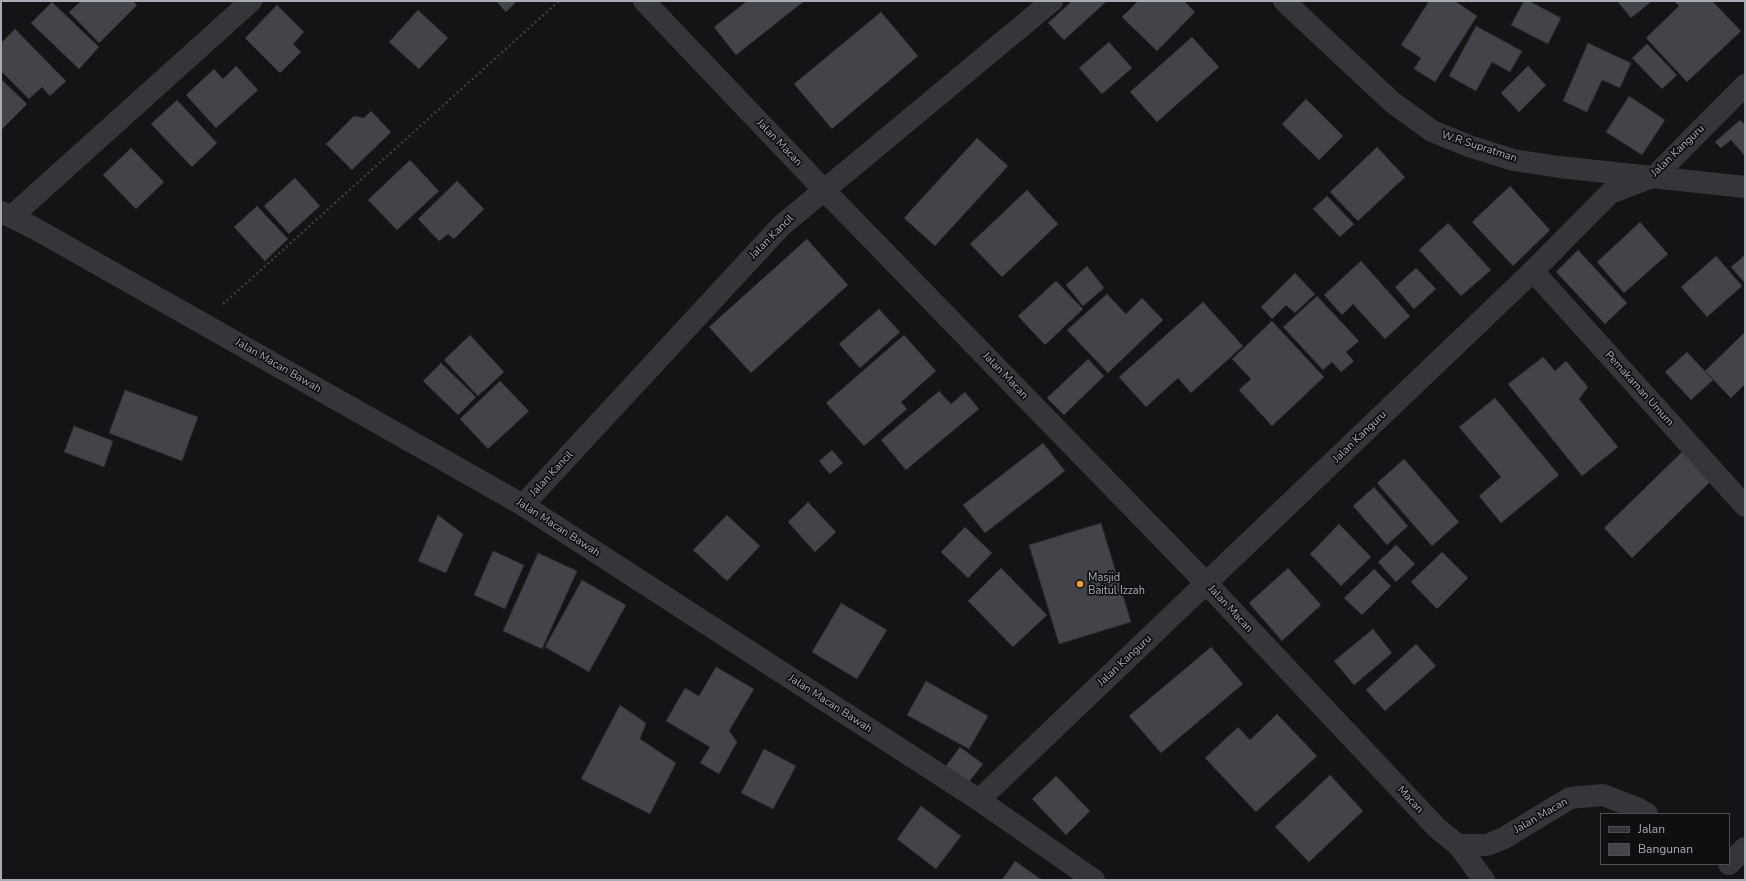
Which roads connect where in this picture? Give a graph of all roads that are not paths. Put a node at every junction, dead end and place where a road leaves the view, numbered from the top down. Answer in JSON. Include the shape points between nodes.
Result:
{"nodes":[{"id":1,"x":251,"y":1,"type":"edge"},
{"id":2,"x":644,"y":1,"type":"edge"},
{"id":3,"x":1052,"y":1,"type":"edge"},
{"id":4,"x":1284,"y":1,"type":"edge"},
{"id":5,"x":1745,"y":85,"type":"edge"},
{"id":6,"x":1655,"y":176,"type":"junction"},
{"id":7,"x":1745,"y":187,"type":"edge"},
{"id":8,"x":824,"y":190,"type":"junction"},
{"id":9,"x":6,"y":215,"type":"edge"},
{"id":10,"x":1533,"y":271,"type":"junction"},
{"id":11,"x":523,"y":505,"type":"junction"},
{"id":12,"x":1745,"y":506,"type":"edge"},
{"id":13,"x":1207,"y":584,"type":"junction"},
{"id":14,"x":1365,"y":752,"type":"joint"},
{"id":15,"x":979,"y":800,"type":"junction"},
{"id":16,"x":1645,"y":813,"type":"edge"},
{"id":17,"x":1458,"y":845,"type":"junction"},
{"id":18,"x":1745,"y":848,"type":"edge"},
{"id":19,"x":1730,"y":863,"type":"edge"},
{"id":20,"x":1730,"y":865,"type":"edge"},
{"id":21,"x":1745,"y":874,"type":"edge"},
{"id":22,"x":1094,"y":880,"type":"edge"},
{"id":23,"x":1484,"y":880,"type":"edge"}],
"edges":[{"from":1,"to":9,"type":"street"},
{"from":2,"to":8,"type":"street","name":"Jalan Macan"},
{"from":3,"to":8,"type":"street","name":"Jalan Kancil"},
{"from":4,"to":6,"type":"street","name":"W.R Supratman","via":[[1392,102],[1432,131],[1513,160]]},
{"from":5,"to":6,"type":"street","name":"Jalan Kanguru"},
{"from":6,"to":7,"type":"street","name":"W.R Supratman"},
{"from":6,"to":10,"type":"street","name":"Jalan Kanguru","via":[[1610,193]]},
{"from":8,"to":11,"type":"street","name":"Jalan Kancil","via":[[781,226]]},
{"from":8,"to":13,"type":"street","name":"Jalan Macan"},
{"from":9,"to":11,"type":"street","name":"Jalan Macan Bawah","via":[[34,228]]},
{"from":10,"to":12,"type":"street","name":"Pemakaman Umum"},
{"from":10,"to":13,"type":"street","name":"Jalan Kanguru"},
{"from":11,"to":15,"type":"street","name":"Jalan Macan Bawah"},
{"from":13,"to":14,"type":"street","name":"Jalan Macan"},
{"from":13,"to":15,"type":"street","name":"Jalan Kanguru"},
{"from":14,"to":17,"type":"street","name":"Macan","via":[[1437,828]]},
{"from":15,"to":22,"type":"street","name":"Jalan Macan Bawah"},
{"from":16,"to":17,"type":"street","name":"Jalan Macan","via":[[1603,795],[1570,798],[1504,838],[1487,845]]},
{"from":17,"to":23,"type":"street","name":"Macan"},
{"from":18,"to":19,"type":"street"},
{"from":20,"to":21,"type":"street"}]}
